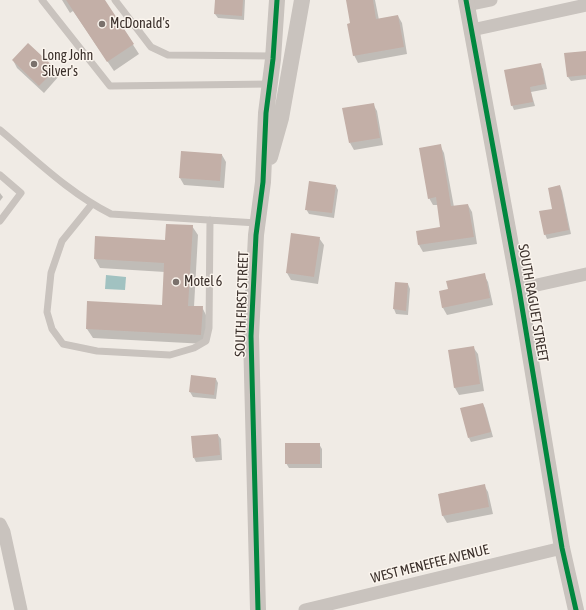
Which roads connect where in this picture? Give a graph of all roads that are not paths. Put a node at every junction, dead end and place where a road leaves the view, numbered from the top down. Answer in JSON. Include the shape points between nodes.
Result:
{"nodes":[{"id":1,"x":42,"y":0,"type":"edge"},
{"id":2,"x":115,"y":0,"type":"edge"},
{"id":3,"x":277,"y":0,"type":"edge"},
{"id":4,"x":302,"y":0,"type":"edge"},
{"id":5,"x":491,"y":0,"type":"edge"},
{"id":6,"x":467,"y":2,"type":"edge"},
{"id":7,"x":586,"y":5,"type":"edge"},
{"id":8,"x":472,"y":30,"type":"junction"},
{"id":9,"x":273,"y":56,"type":"junction"},
{"id":10,"x":270,"y":84,"type":"junction"},
{"id":11,"x":0,"y":130,"type":"edge"},
{"id":12,"x":0,"y":175,"type":"edge"},
{"id":13,"x":0,"y":182,"type":"edge"},
{"id":14,"x":263,"y":182,"type":"junction"},
{"id":15,"x":10,"y":184,"type":"junction"},
{"id":16,"x":92,"y":204,"type":"junction"},
{"id":17,"x":210,"y":220,"type":"junction"},
{"id":18,"x":0,"y":221,"type":"edge"},
{"id":19,"x":257,"y":223,"type":"junction"},
{"id":20,"x":586,"y":274,"type":"edge"},
{"id":21,"x":519,"y":290,"type":"junction"},
{"id":22,"x":0,"y":524,"type":"edge"},
{"id":23,"x":562,"y":548,"type":"junction"},
{"id":24,"x":20,"y":610,"type":"edge"},
{"id":25,"x":258,"y":610,"type":"edge"},
{"id":26,"x":305,"y":610,"type":"edge"},
{"id":27,"x":576,"y":610,"type":"edge"}],
"edges":[{"from":1,"to":10,"type":"lane","via":[[110,86]]},
{"from":2,"to":9,"type":"lane","via":[[151,47],[168,54]]},
{"from":3,"to":9,"type":"street","name":"SOUTH FIRST STREET"},
{"from":4,"to":14,"type":"street","name":"SOUTH FIRST STREET","via":[[281,118]]},
{"from":5,"to":6,"type":"street"},
{"from":6,"to":8,"type":"street","name":"SOUTH RAGUET STREET"},
{"from":7,"to":8,"type":"street"},
{"from":8,"to":21,"type":"street","name":"SOUTH RAGUET STREET"},
{"from":9,"to":10,"type":"street","name":"SOUTH FIRST STREET"},
{"from":10,"to":14,"type":"street","name":"SOUTH FIRST STREET"},
{"from":11,"to":16,"type":"lane"},
{"from":12,"to":15,"type":"lane"},
{"from":13,"to":15,"type":"lane"},
{"from":14,"to":19,"type":"street","name":"SOUTH FIRST STREET"},
{"from":15,"to":18,"type":"lane","via":[[21,193]]},
{"from":16,"to":17,"type":"lane","via":[[111,214]]},
{"from":16,"to":17,"type":"lane","via":[[62,241],[51,273],[46,312],[52,329],[63,344],[97,351],[170,355],[194,348],[206,341],[209,328]]},
{"from":17,"to":19,"type":"lane"},
{"from":19,"to":25,"type":"street","name":"SOUTH FIRST STREET","via":[[251,336]]},
{"from":20,"to":21,"type":"street"},
{"from":21,"to":23,"type":"street","name":"SOUTH RAGUET STREET"},
{"from":22,"to":24,"type":"street","via":[[4,532]]},
{"from":23,"to":26,"type":"street","name":"WEST MENEFEE AVENUE"},
{"from":23,"to":27,"type":"street","name":"SOUTH RAGUET STREET"}]}
